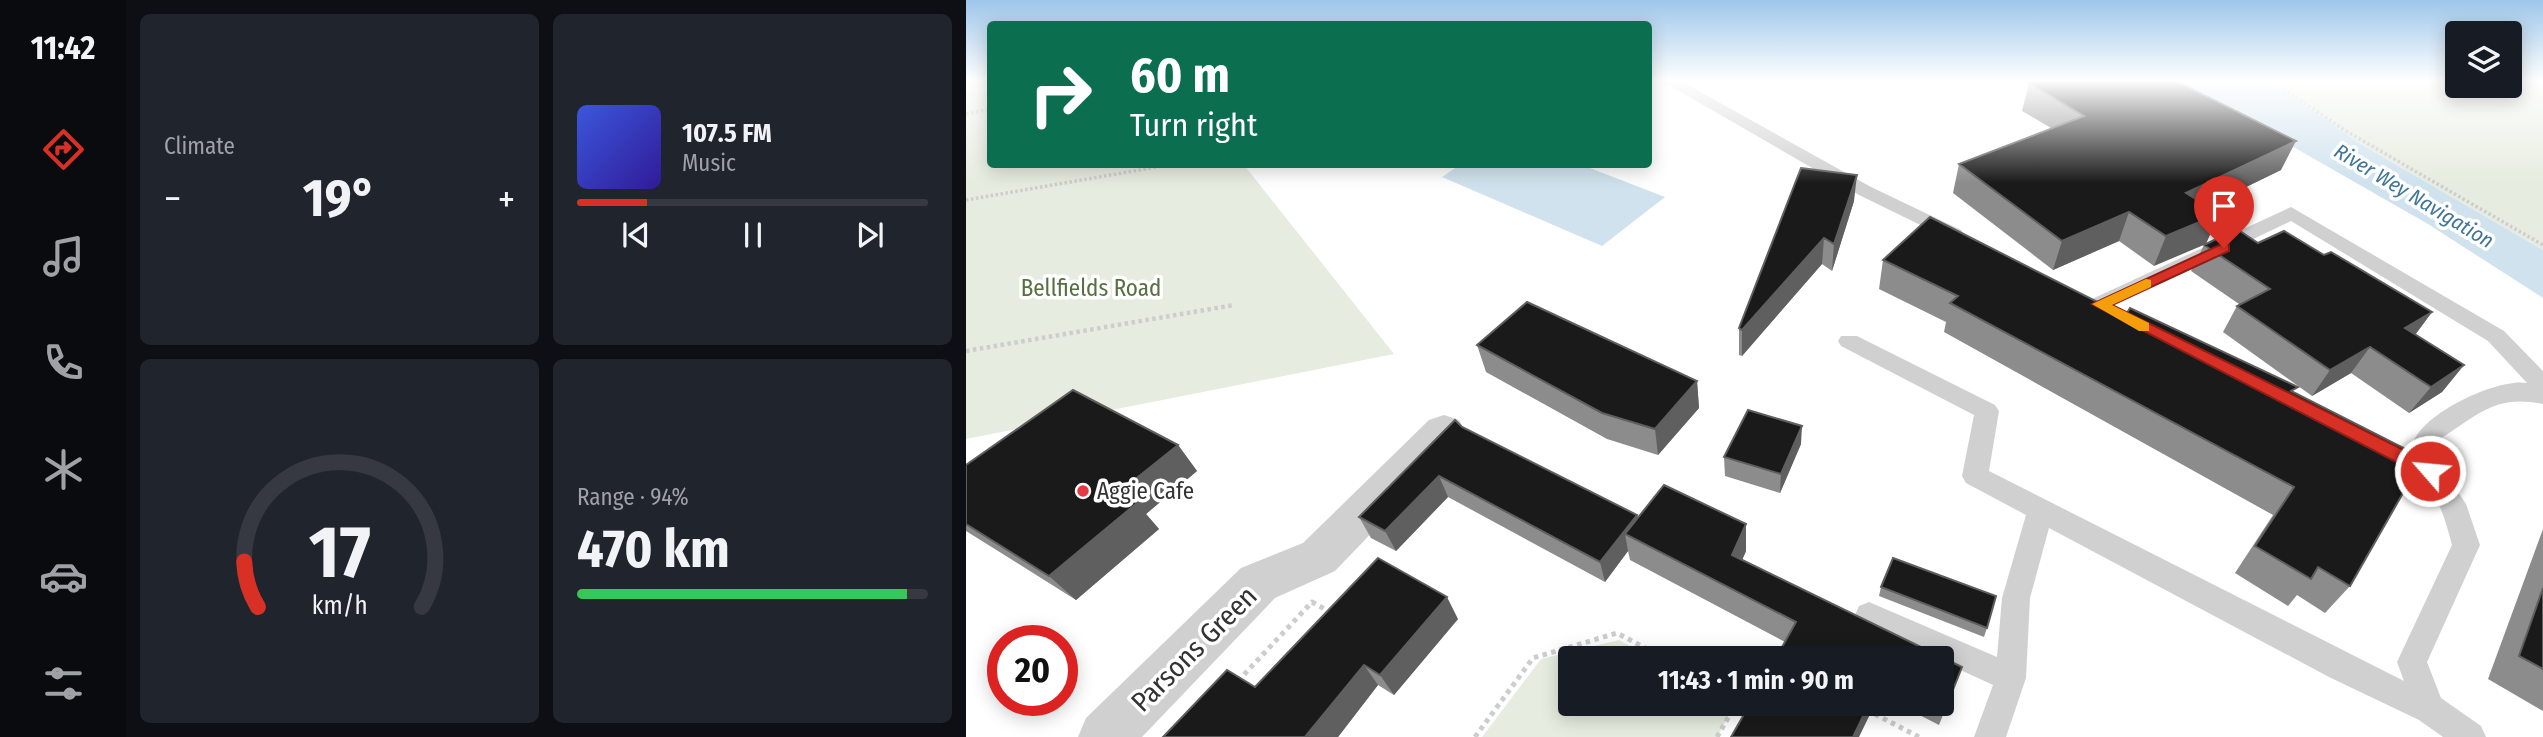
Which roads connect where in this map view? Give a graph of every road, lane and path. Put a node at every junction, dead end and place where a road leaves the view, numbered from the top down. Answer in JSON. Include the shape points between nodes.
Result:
{"nodes":[{"id":1,"x":1729,"y":114,"type":"edge"},
{"id":2,"x":2321,"y":114,"type":"edge"},
{"id":3,"x":1151,"y":168,"type":"edge"},
{"id":4,"x":966,"y":200,"type":"edge"},
{"id":5,"x":2543,"y":244,"type":"edge"},
{"id":6,"x":1976,"y":245,"type":"edge"},
{"id":7,"x":2075,"y":292,"type":"edge"},
{"id":8,"x":2099,"y":304,"type":"junction"},
{"id":9,"x":1234,"y":305,"type":"dead end"},
{"id":10,"x":2124,"y":317,"type":"edge"},
{"id":11,"x":1849,"y":341,"type":"dead end"},
{"id":12,"x":966,"y":351,"type":"edge"},
{"id":13,"x":2543,"y":386,"type":"edge"},
{"id":14,"x":2543,"y":394,"type":"edge"},
{"id":15,"x":1444,"y":431,"type":"edge"},
{"id":16,"x":2368,"y":440,"type":"edge"},
{"id":17,"x":2430,"y":471,"type":"junction"},
{"id":18,"x":2041,"y":509,"type":"junction"},
{"id":19,"x":1869,"y":615,"type":"dead end"},
{"id":20,"x":1342,"y":618,"type":"edge"},
{"id":21,"x":1571,"y":646,"type":"edge"},
{"id":22,"x":1642,"y":646,"type":"edge"},
{"id":23,"x":1558,"y":650,"type":"edge"},
{"id":24,"x":2011,"y":678,"type":"junction"},
{"id":25,"x":1231,"y":689,"type":"edge"},
{"id":26,"x":2430,"y":709,"type":"junction"},
{"id":27,"x":1729,"y":716,"type":"edge"},
{"id":28,"x":1878,"y":716,"type":"edge"},
{"id":29,"x":1105,"y":737,"type":"edge"},
{"id":30,"x":1475,"y":737,"type":"edge"},
{"id":31,"x":1717,"y":737,"type":"edge"},
{"id":32,"x":1919,"y":737,"type":"edge"},
{"id":33,"x":1990,"y":737,"type":"edge"},
{"id":34,"x":2470,"y":737,"type":"edge"}],
"edges":[{"from":1,"to":6,"type":"lane","via":[[1865,191]]},
{"from":2,"to":5,"type":"path"},
{"from":3,"to":4,"type":"path"},
{"from":7,"to":8,"type":"lane"},
{"from":8,"to":10,"type":"lane"},
{"from":8,"to":13,"type":"lane","via":[[2291,213],[2496,336]]},
{"from":9,"to":12,"type":"path"},
{"from":11,"to":18,"type":"lane","via":[[1987,411],[1975,477]]},
{"from":14,"to":17,"type":"lane","via":[[2518,390],[2490,396],[2431,432],[2423,447]]},
{"from":15,"to":29,"type":"street","name":"Parsons Green","via":[[1319,557],[1258,583]]},
{"from":16,"to":17,"type":"lane"},
{"from":17,"to":26,"type":"lane","via":[[2453,504],[2466,545],[2412,662]]},
{"from":18,"to":24,"type":"lane","via":[[2016,598]]},
{"from":18,"to":26,"type":"lane","via":[[2340,667]]},
{"from":19,"to":24,"type":"lane"},
{"from":20,"to":25,"type":"path","via":[[1312,602]]},
{"from":21,"to":22,"type":"path","via":[[1616,632]]},
{"from":23,"to":30,"type":"path","via":[[1533,658]]},
{"from":24,"to":33,"type":"lane"},
{"from":26,"to":34,"type":"lane"},
{"from":27,"to":31,"type":"path"},
{"from":28,"to":32,"type":"path"}]}
